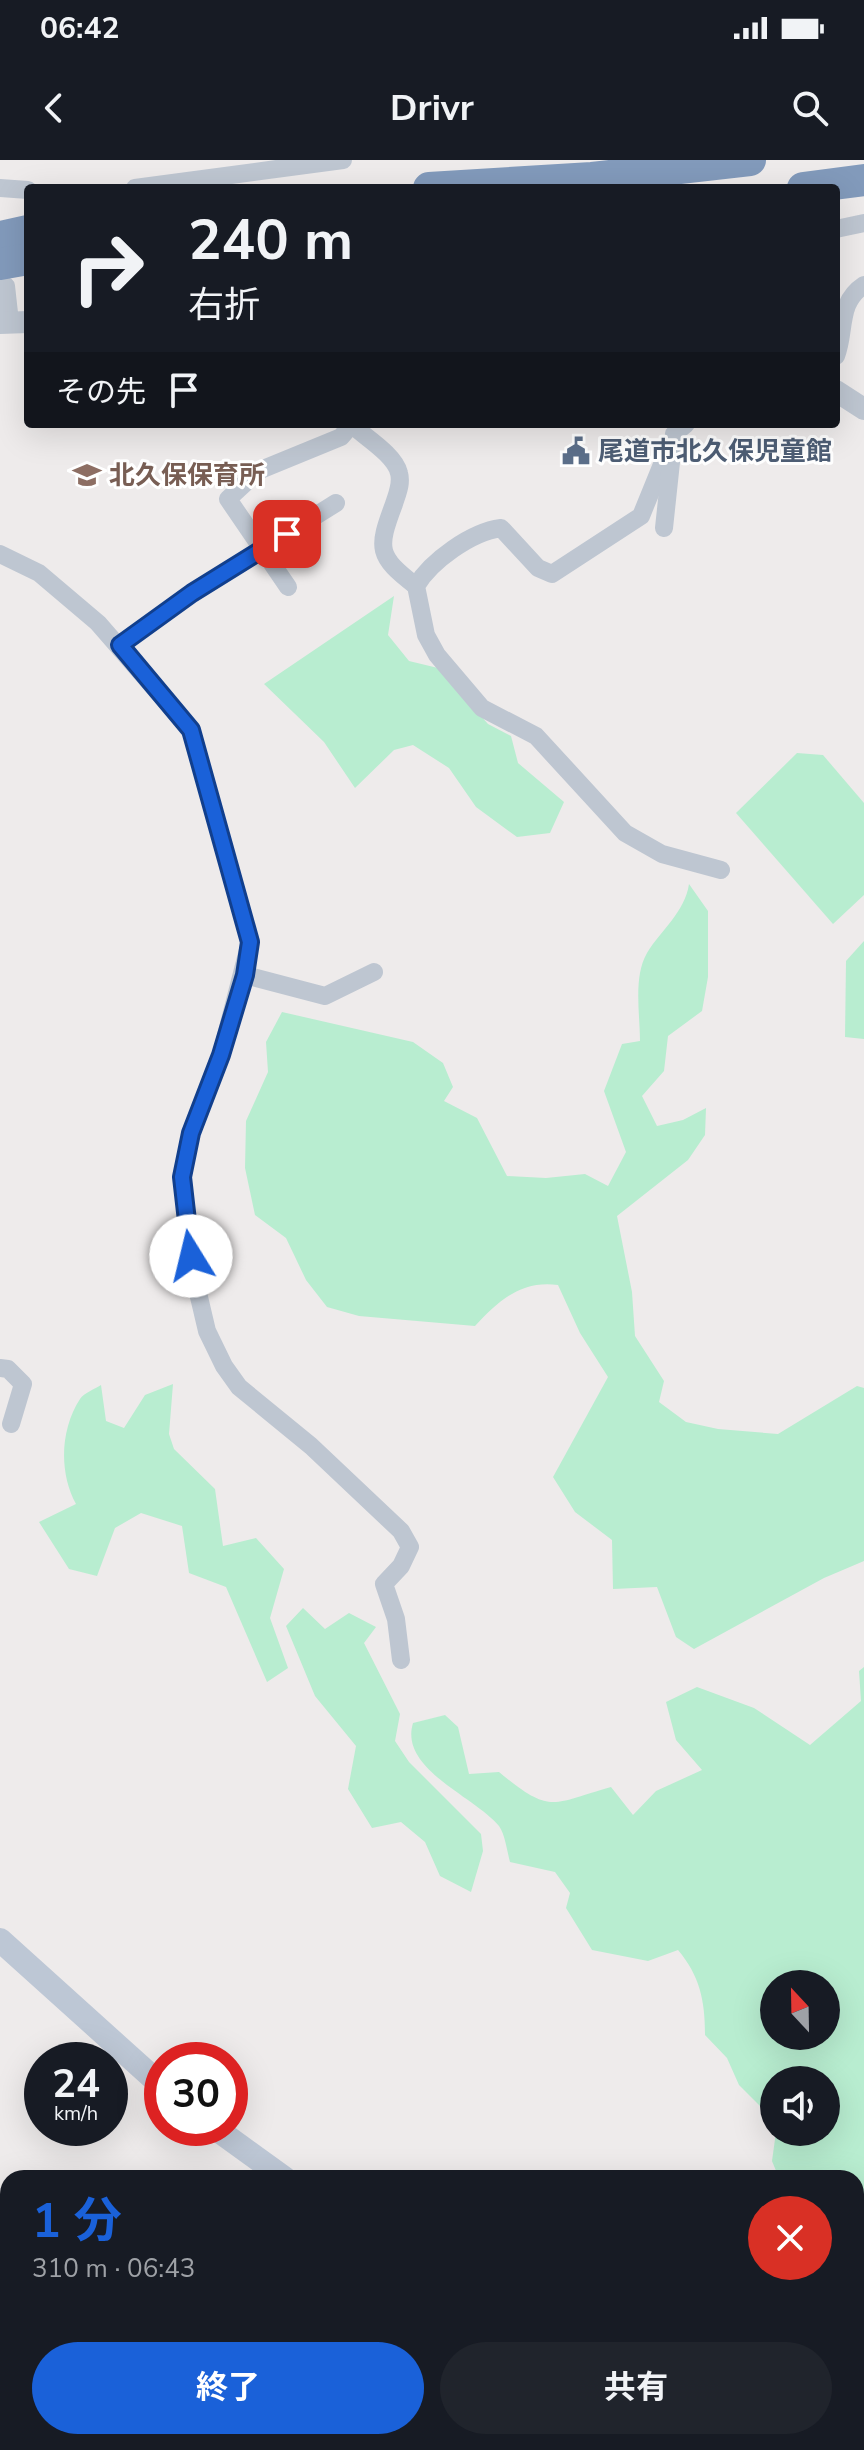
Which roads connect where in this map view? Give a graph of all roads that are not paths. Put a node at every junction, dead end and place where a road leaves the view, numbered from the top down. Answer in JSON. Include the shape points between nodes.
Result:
{"nodes":[{"id":1,"x":343,"y":160,"type":"edge"},
{"id":2,"x":750,"y":160,"type":"edge"},
{"id":3,"x":639,"y":166,"type":"edge"},
{"id":4,"x":864,"y":180,"type":"edge"},
{"id":5,"x":605,"y":183,"type":"edge"},
{"id":6,"x":165,"y":184,"type":"edge"},
{"id":7,"x":570,"y":184,"type":"edge"},
{"id":8,"x":834,"y":184,"type":"edge"},
{"id":9,"x":0,"y":188,"type":"edge"},
{"id":10,"x":24,"y":190,"type":"edge"},
{"id":11,"x":864,"y":223,"type":"edge"},
{"id":12,"x":840,"y":228,"type":"edge"},
{"id":13,"x":24,"y":232,"type":"edge"},
{"id":14,"x":0,"y":237,"type":"edge"},
{"id":15,"x":24,"y":262,"type":"edge"},
{"id":16,"x":3,"y":275,"type":"edge"},
{"id":17,"x":864,"y":285,"type":"edge"},
{"id":18,"x":13,"y":322,"type":"edge"},
{"id":19,"x":840,"y":333,"type":"edge"},
{"id":20,"x":840,"y":394,"type":"edge"},
{"id":21,"x":864,"y":409,"type":"edge"},
{"id":22,"x":349,"y":428,"type":"edge"},
{"id":23,"x":355,"y":428,"type":"edge"},
{"id":24,"x":681,"y":428,"type":"edge"},
{"id":25,"x":670,"y":458,"type":"junction"},
{"id":26,"x":336,"y":503,"type":"dead end"},
{"id":27,"x":664,"y":528,"type":"dead end"},
{"id":28,"x":262,"y":549,"type":"junction"},
{"id":29,"x":0,"y":554,"type":"edge"},
{"id":30,"x":416,"y":586,"type":"junction"},
{"id":31,"x":288,"y":587,"type":"dead end"},
{"id":32,"x":120,"y":645,"type":"junction"},
{"id":33,"x":721,"y":870,"type":"dead end"},
{"id":34,"x":374,"y":972,"type":"dead end"},
{"id":35,"x":245,"y":975,"type":"junction"},
{"id":36,"x":0,"y":1368,"type":"edge"},
{"id":37,"x":11,"y":1424,"type":"dead end"},
{"id":38,"x":401,"y":1660,"type":"dead end"},
{"id":39,"x":0,"y":1940,"type":"edge"},
{"id":40,"x":144,"y":2070,"type":"edge"},
{"id":41,"x":240,"y":2146,"type":"edge"},
{"id":42,"x":273,"y":2170,"type":"edge"}],
"edges":[{"from":1,"to":6,"type":"street"},
{"from":2,"to":3,"type":"highway"},
{"from":3,"to":5,"type":"highway"},
{"from":4,"to":8,"type":"highway"},
{"from":5,"to":7,"type":"highway"},
{"from":9,"to":10,"type":"street"},
{"from":11,"to":12,"type":"street"},
{"from":13,"to":14,"type":"highway"},
{"from":15,"to":16,"type":"highway"},
{"from":16,"to":18,"type":"street"},
{"from":17,"to":19,"type":"street","via":[[845,305]]},
{"from":20,"to":21,"type":"street"},
{"from":22,"to":28,"type":"street","via":[[341,437],[258,471],[228,499]]},
{"from":23,"to":30,"type":"street","via":[[399,472],[382,551],[391,567]]},
{"from":24,"to":25,"type":"street","via":[[674,434]]},
{"from":25,"to":27,"type":"street"},
{"from":25,"to":30,"type":"street","via":[[663,462],[641,516],[552,574],[538,568],[501,528],[484,530],[437,562]]},
{"from":26,"to":28,"type":"street"},
{"from":28,"to":31,"type":"street"},
{"from":28,"to":32,"type":"street"},
{"from":29,"to":32,"type":"street","via":[[39,573]]},
{"from":30,"to":33,"type":"street","via":[[426,635],[482,708],[536,736],[625,833],[662,854]]},
{"from":32,"to":35,"type":"street","via":[[191,730],[250,942]]},
{"from":34,"to":35,"type":"street","via":[[325,996]]},
{"from":35,"to":38,"type":"street","via":[[191,1133],[182,1177],[195,1280],[207,1331],[239,1387],[311,1446],[401,1531],[410,1547],[384,1584],[396,1619]]},
{"from":36,"to":37,"type":"street","via":[[23,1384]]},
{"from":39,"to":40,"type":"main road"},
{"from":41,"to":42,"type":"main road"}]}
